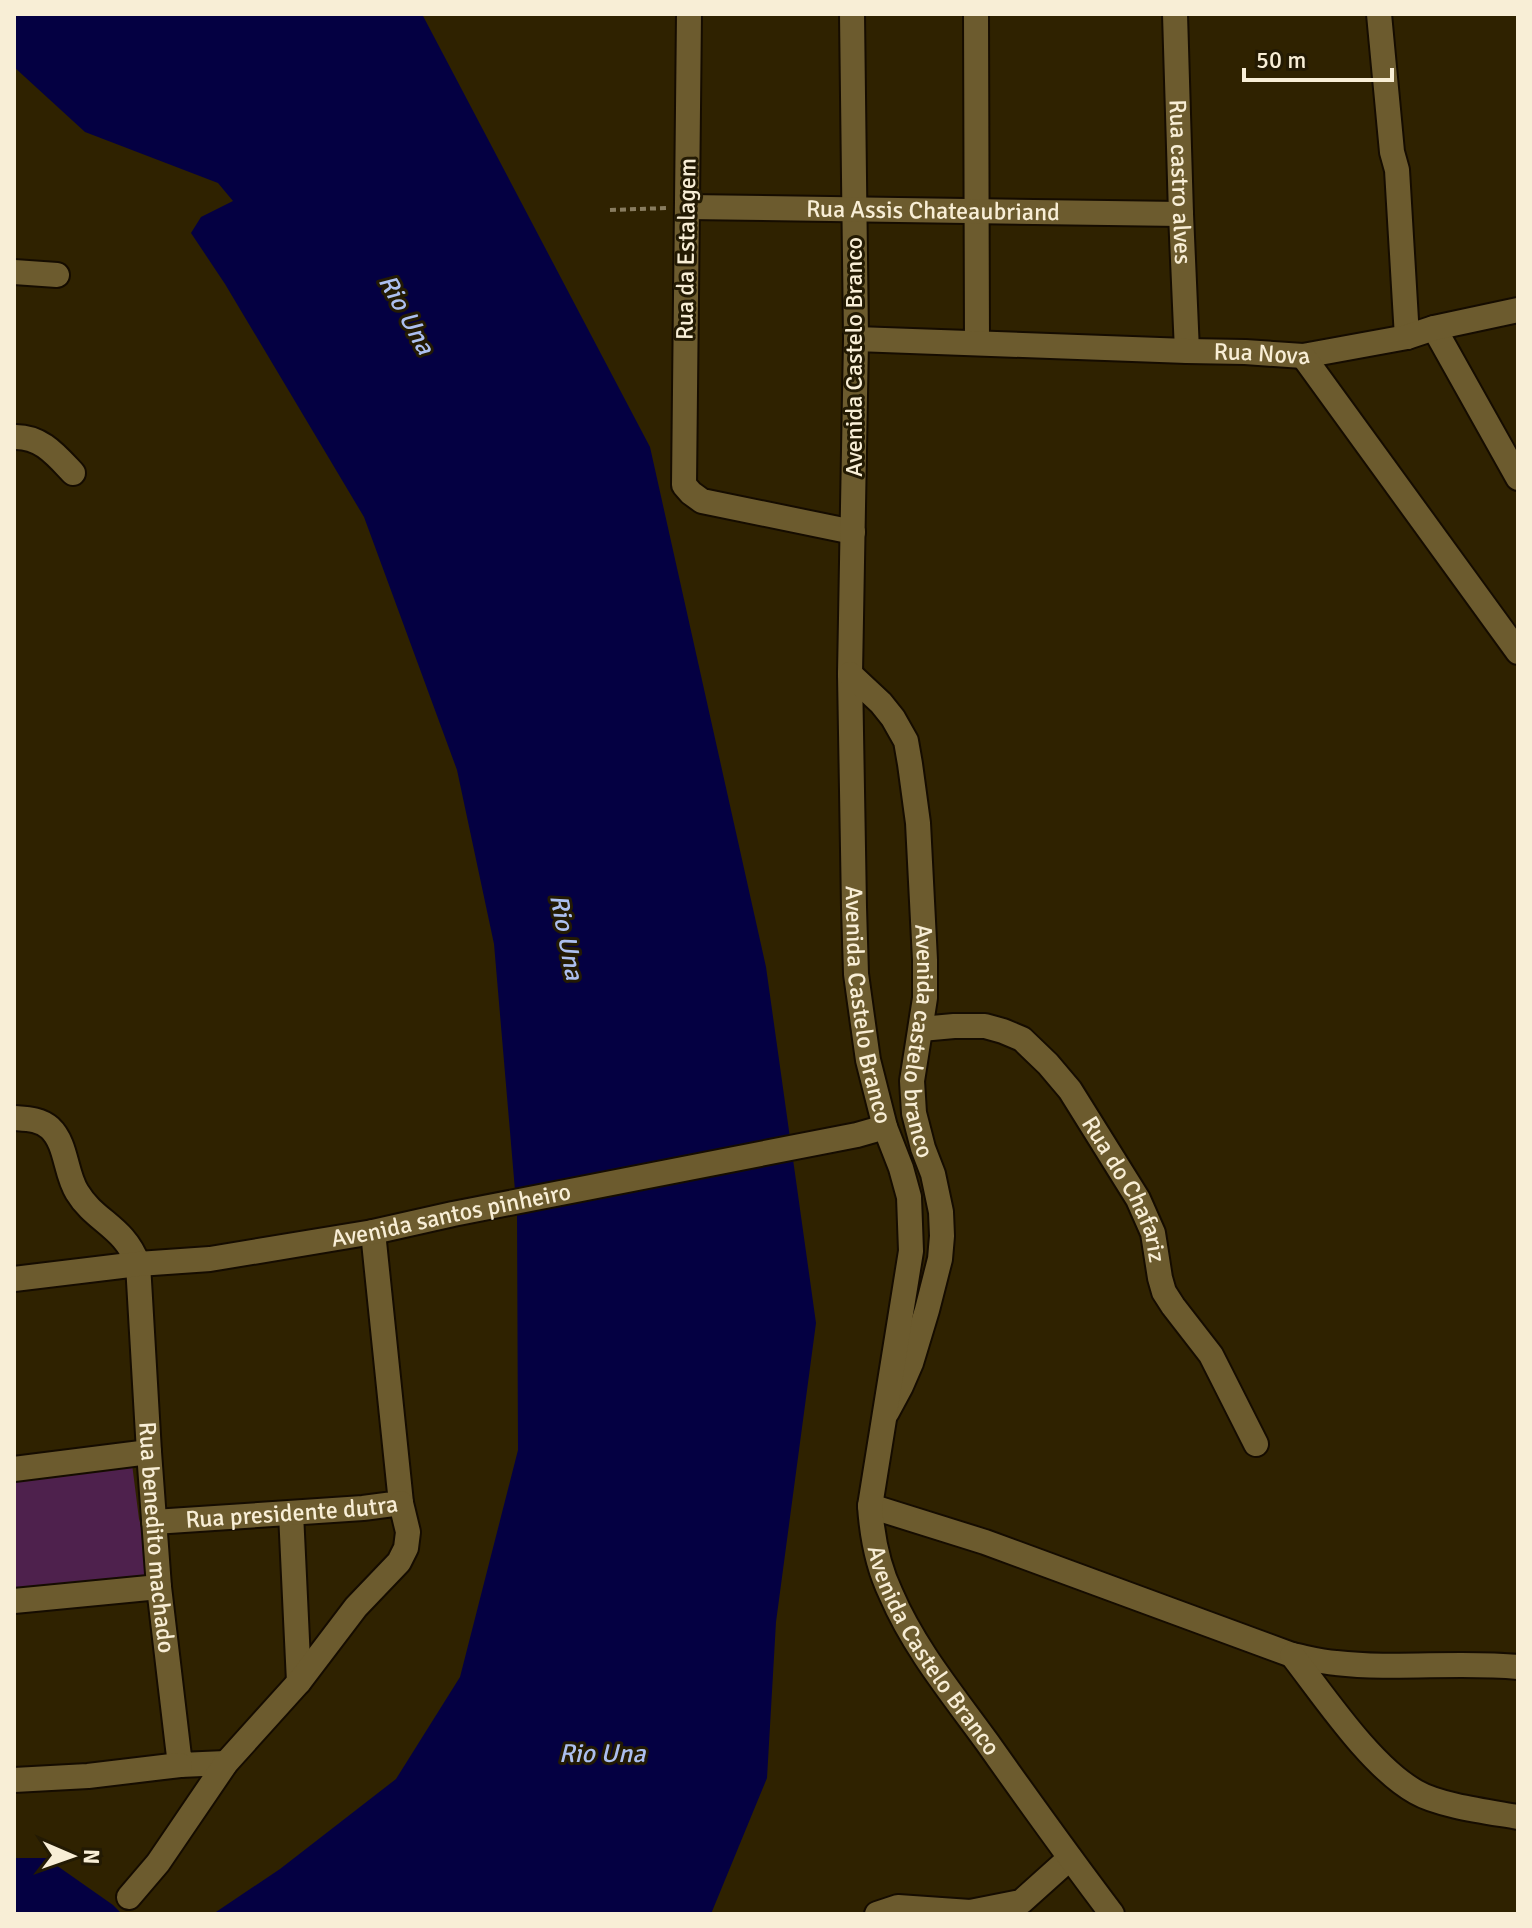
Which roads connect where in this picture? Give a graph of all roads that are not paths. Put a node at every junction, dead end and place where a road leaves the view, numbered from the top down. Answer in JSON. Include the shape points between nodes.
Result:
{"nodes":[{"id":1,"x":689,"y":14,"type":"edge"},
{"id":2,"x":852,"y":14,"type":"edge"},
{"id":3,"x":976,"y":14,"type":"edge"},
{"id":4,"x":1175,"y":14,"type":"edge"},
{"id":5,"x":1379,"y":14,"type":"edge"},
{"id":6,"x":687,"y":207,"type":"junction"},
{"id":7,"x":854,"y":210,"type":"junction"},
{"id":8,"x":977,"y":211,"type":"junction"},
{"id":9,"x":1181,"y":214,"type":"junction"},
{"id":10,"x":14,"y":272,"type":"edge"},
{"id":11,"x":57,"y":275,"type":"dead end"},
{"id":12,"x":1518,"y":310,"type":"edge"},
{"id":13,"x":1434,"y":328,"type":"junction"},
{"id":14,"x":1407,"y":337,"type":"junction"},
{"id":15,"x":856,"y":339,"type":"junction"},
{"id":16,"x":977,"y":343,"type":"junction"},
{"id":17,"x":1187,"y":351,"type":"junction"},
{"id":18,"x":1303,"y":356,"type":"junction"},
{"id":19,"x":14,"y":437,"type":"edge"},
{"id":20,"x":73,"y":473,"type":"dead end"},
{"id":21,"x":1518,"y":478,"type":"edge"},
{"id":22,"x":853,"y":532,"type":"junction"},
{"id":23,"x":1518,"y":652,"type":"edge"},
{"id":24,"x":850,"y":674,"type":"junction"},
{"id":25,"x":921,"y":1029,"type":"junction"},
{"id":26,"x":14,"y":1118,"type":"edge"},
{"id":27,"x":885,"y":1127,"type":"junction"},
{"id":28,"x":373,"y":1232,"type":"junction"},
{"id":29,"x":138,"y":1264,"type":"junction"},
{"id":30,"x":14,"y":1279,"type":"edge"},
{"id":31,"x":884,"y":1417,"type":"junction"},
{"id":32,"x":1256,"y":1444,"type":"dead end"},
{"id":33,"x":149,"y":1452,"type":"junction"},
{"id":34,"x":14,"y":1469,"type":"edge"},
{"id":35,"x":401,"y":1503,"type":"junction"},
{"id":36,"x":870,"y":1506,"type":"junction"},
{"id":37,"x":291,"y":1513,"type":"junction"},
{"id":38,"x":154,"y":1522,"type":"junction"},
{"id":39,"x":159,"y":1587,"type":"junction"},
{"id":40,"x":14,"y":1601,"type":"edge"},
{"id":41,"x":1292,"y":1655,"type":"junction"},
{"id":42,"x":1518,"y":1667,"type":"edge"},
{"id":43,"x":299,"y":1682,"type":"junction"},
{"id":44,"x":226,"y":1763,"type":"junction"},
{"id":45,"x":180,"y":1765,"type":"junction"},
{"id":46,"x":14,"y":1780,"type":"edge"},
{"id":47,"x":1518,"y":1817,"type":"edge"},
{"id":48,"x":1070,"y":1858,"type":"junction"},
{"id":49,"x":129,"y":1897,"type":"dead end"},
{"id":50,"x":1022,"y":1908,"type":"edge"},
{"id":51,"x":877,"y":1914,"type":"edge"},
{"id":52,"x":1112,"y":1914,"type":"edge"}],
"edges":[{"from":1,"to":6,"type":"street","name":"Rua da Estalagem"},
{"from":2,"to":7,"type":"street","name":"Avenida Castelo Branco"},
{"from":3,"to":8,"type":"street"},
{"from":4,"to":9,"type":"street","name":"Rua castro alves"},
{"from":5,"to":14,"type":"street","via":[[1397,170]]},
{"from":6,"to":7,"type":"street","name":"Rua Assis Chateaubriand"},
{"from":6,"to":22,"type":"street","name":"Rua da Estalagem","via":[[684,485],[702,501]]},
{"from":7,"to":8,"type":"street","name":"Rua Assis Chateaubriand"},
{"from":7,"to":15,"type":"street","name":"Avenida Castelo Branco"},
{"from":8,"to":9,"type":"street","name":"Rua Assis Chateaubriand"},
{"from":8,"to":16,"type":"street"},
{"from":9,"to":17,"type":"street","name":"Rua castro alves"},
{"from":10,"to":11,"type":"street"},
{"from":12,"to":13,"type":"street"},
{"from":13,"to":14,"type":"street"},
{"from":13,"to":21,"type":"street"},
{"from":14,"to":18,"type":"street"},
{"from":15,"to":16,"type":"street","name":"Rua Nova"},
{"from":15,"to":22,"type":"street","name":"Avenida Castelo Branco"},
{"from":16,"to":17,"type":"street","name":"Rua Nova"},
{"from":17,"to":18,"type":"street","name":"Rua Nova"},
{"from":18,"to":23,"type":"street","name":"Rua Nova"},
{"from":19,"to":20,"type":"street","via":[[37,440]]},
{"from":22,"to":24,"type":"street","name":"Avenida Castelo Branco"},
{"from":24,"to":25,"type":"street","name":"Avenida castelo branco","via":[[881,703],[906,741],[918,823],[923,917]]},
{"from":24,"to":27,"type":"street","name":"Avenida Castelo Branco","via":[[856,974],[868,1060]]},
{"from":25,"to":31,"type":"street","name":"Avenida castelo branco","via":[[912,1081],[914,1113],[941,1212],[940,1259],[911,1363]]},
{"from":25,"to":32,"type":"street","name":"Rua do Chafariz","via":[[985,1026],[1003,1031],[1022,1039],[1070,1090],[1144,1210],[1164,1292],[1211,1355]]},
{"from":26,"to":29,"type":"street","via":[[37,1120],[50,1128],[78,1193],[127,1241]]},
{"from":27,"to":28,"type":"street","name":"Avenida santos pinheiro"},
{"from":27,"to":31,"type":"street","name":"Avenida Castelo Branco","via":[[905,1181],[911,1226]]},
{"from":28,"to":29,"type":"street","name":"Avenida santos pinheiro","via":[[210,1259]]},
{"from":28,"to":35,"type":"street","name":"Rua presidente dutra"},
{"from":29,"to":30,"type":"street","name":"Avenida santos pinheiro"},
{"from":29,"to":33,"type":"street","name":"Rua benedito machado"},
{"from":31,"to":36,"type":"street","name":"Avenida Castelo Branco"},
{"from":33,"to":34,"type":"street"},
{"from":33,"to":38,"type":"street","name":"Rua benedito machado"},
{"from":35,"to":37,"type":"street","name":"Rua presidente dutra"},
{"from":35,"to":43,"type":"street","via":[[408,1532],[399,1562],[356,1607]]},
{"from":36,"to":41,"type":"street","via":[[985,1542]]},
{"from":36,"to":48,"type":"street","name":"Avenida Castelo Branco","via":[[878,1558],[905,1622]]},
{"from":37,"to":38,"type":"street","name":"Rua presidente dutra"},
{"from":37,"to":43,"type":"street"},
{"from":38,"to":39,"type":"street","name":"Rua benedito machado"},
{"from":39,"to":40,"type":"street"},
{"from":39,"to":45,"type":"street","name":"Rua benedito machado"},
{"from":41,"to":42,"type":"street","via":[[1334,1663]]},
{"from":41,"to":47,"type":"street","via":[[1370,1752],[1411,1789],[1452,1804]]},
{"from":43,"to":44,"type":"street"},
{"from":44,"to":45,"type":"street"},
{"from":44,"to":49,"type":"street"},
{"from":45,"to":46,"type":"street"},
{"from":48,"to":50,"type":"street"},
{"from":48,"to":52,"type":"street","name":"Avenida Castelo Branco"},
{"from":50,"to":51,"type":"street","via":[[970,1912],[898,1907]]}]}
